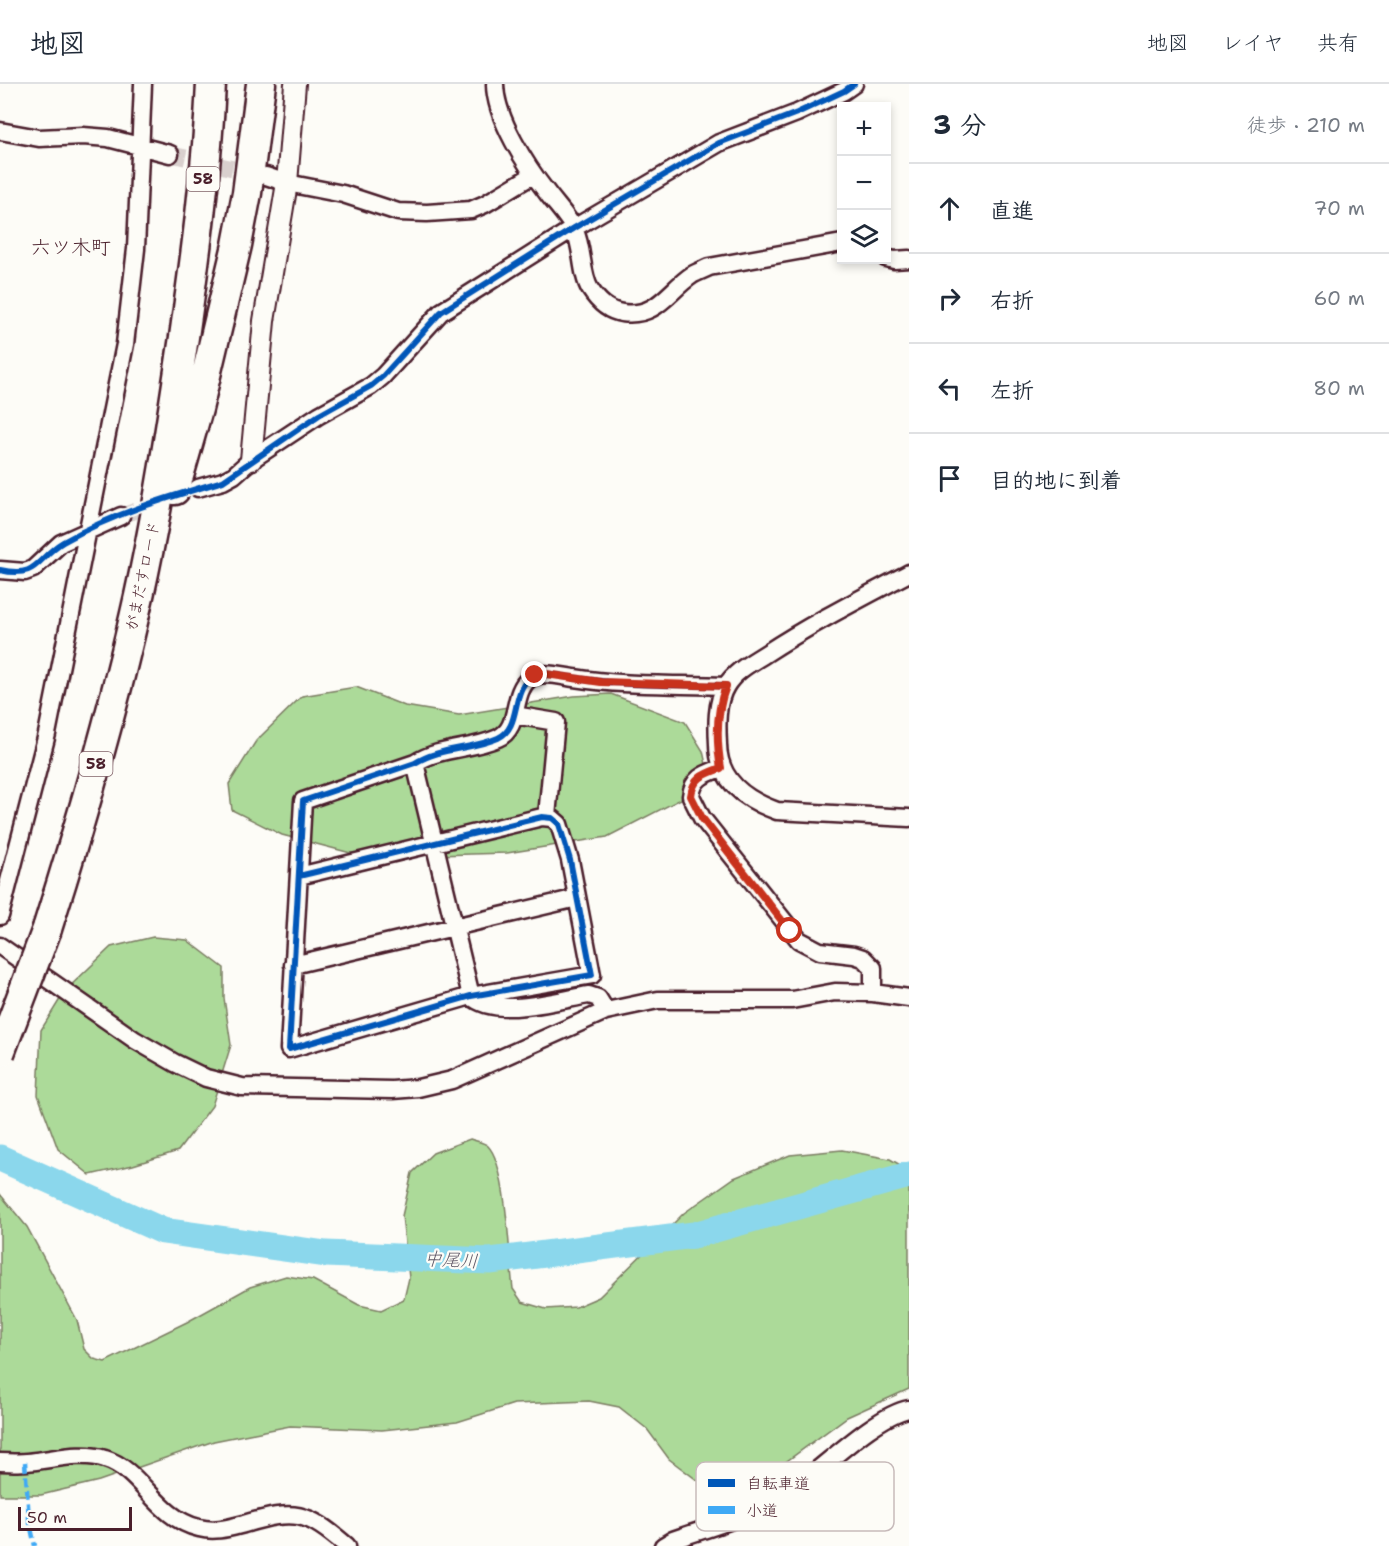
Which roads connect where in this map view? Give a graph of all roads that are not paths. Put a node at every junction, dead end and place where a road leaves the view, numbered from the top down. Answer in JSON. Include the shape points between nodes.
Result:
{"nodes":[{"id":1,"x":143,"y":84,"type":"edge"},
{"id":2,"x":192,"y":84,"type":"edge"},
{"id":3,"x":211,"y":84,"type":"edge"},
{"id":4,"x":261,"y":84,"type":"edge"},
{"id":5,"x":295,"y":84,"type":"edge"},
{"id":6,"x":495,"y":84,"type":"edge"},
{"id":7,"x":854,"y":84,"type":"edge"},
{"id":8,"x":0,"y":131,"type":"edge"},
{"id":9,"x":141,"y":148,"type":"junction"},
{"id":10,"x":170,"y":154,"type":"tunnel mouth"},
{"id":11,"x":533,"y":175,"type":"junction"},
{"id":12,"x":266,"y":176,"type":"tunnel mouth"},
{"id":13,"x":287,"y":183,"type":"junction"},
{"id":14,"x":574,"y":228,"type":"junction"},
{"id":15,"x":837,"y":244,"type":"edge"},
{"id":16,"x":891,"y":259,"type":"edge"},
{"id":17,"x":909,"y":259,"type":"edge"},
{"id":18,"x":193,"y":274,"type":"junction"},
{"id":19,"x":252,"y":460,"type":"junction"},
{"id":20,"x":198,"y":488,"type":"dead end"},
{"id":21,"x":121,"y":516,"type":"tunnel mouth"},
{"id":22,"x":86,"y":530,"type":"junction"},
{"id":23,"x":0,"y":570,"type":"edge"},
{"id":24,"x":909,"y":573,"type":"edge"},
{"id":25,"x":138,"y":597,"type":"junction"},
{"id":26,"x":726,"y":686,"type":"junction"},
{"id":27,"x":514,"y":715,"type":"junction"},
{"id":28,"x":415,"y":763,"type":"junction"},
{"id":29,"x":721,"y":768,"type":"junction"},
{"id":30,"x":547,"y":816,"type":"junction"},
{"id":31,"x":909,"y":818,"type":"edge"},
{"id":32,"x":434,"y":844,"type":"junction"},
{"id":33,"x":298,"y":876,"type":"junction"},
{"id":34,"x":577,"y":898,"type":"junction"},
{"id":35,"x":0,"y":916,"type":"edge"},
{"id":36,"x":454,"y":928,"type":"junction"},
{"id":37,"x":0,"y":946,"type":"edge"},
{"id":38,"x":293,"y":965,"type":"junction"},
{"id":39,"x":873,"y":993,"type":"junction"},
{"id":40,"x":471,"y":996,"type":"junction"},
{"id":41,"x":909,"y":998,"type":"edge"},
{"id":42,"x":606,"y":1011,"type":"junction"},
{"id":43,"x":0,"y":1053,"type":"edge"},
{"id":44,"x":909,"y":1409,"type":"edge"},
{"id":45,"x":0,"y":1462,"type":"edge"},
{"id":46,"x":828,"y":1462,"type":"edge"},
{"id":47,"x":699,"y":1531,"type":"edge"},
{"id":48,"x":347,"y":1546,"type":"edge"},
{"id":49,"x":663,"y":1546,"type":"edge"}],
"edges":[{"from":1,"to":9,"type":"street"},
{"from":2,"to":18,"type":"highway"},
{"from":3,"to":18,"type":"highway","name":"がまだすロード","number":"58"},
{"from":4,"to":25,"type":"highway","via":[[247,193],[198,409]]},
{"from":5,"to":13,"type":"street"},
{"from":6,"to":11,"type":"street","via":[[501,116]]},
{"from":7,"to":14,"type":"street","via":[[797,113],[719,143]]},
{"from":8,"to":9,"type":"street","via":[[39,138],[108,138]]},
{"from":9,"to":10,"type":"street"},
{"from":9,"to":22,"type":"street","via":[[136,249],[125,344]]},
{"from":11,"to":13,"type":"street","via":[[485,204],[454,213],[398,212],[343,194]]},
{"from":11,"to":14,"type":"street"},
{"from":12,"to":13,"type":"street"},
{"from":13,"to":19,"type":"street","via":[[264,321]]},
{"from":14,"to":15,"type":"street","via":[[588,286],[602,303],[621,313],[649,310],[692,275],[709,267]]},
{"from":14,"to":19,"type":"street","via":[[441,312],[371,386]]},
{"from":16,"to":17,"type":"street"},
{"from":18,"to":25,"type":"highway","name":"がまだすロード","number":"58","via":[[172,419]]},
{"from":19,"to":20,"type":"street","via":[[223,481]]},
{"from":21,"to":22,"type":"street"},
{"from":22,"to":23,"type":"street","via":[[61,543],[33,569]]},
{"from":22,"to":35,"type":"street","via":[[47,734]]},
{"from":24,"to":26,"type":"street","via":[[802,629],[737,672]]},
{"from":25,"to":43,"type":"highway","name":"がまだすロード","number":"58","bridge":true,"via":[[85,806]]},
{"from":26,"to":27,"type":"street","via":[[601,682],[535,675],[523,687]]},
{"from":26,"to":29,"type":"street","via":[[717,731]]},
{"from":27,"to":28,"type":"street","via":[[500,738],[427,755]]},
{"from":27,"to":30,"type":"street","via":[[556,722]]},
{"from":28,"to":32,"type":"street"},
{"from":28,"to":33,"type":"street","via":[[303,801]]},
{"from":29,"to":31,"type":"street","via":[[736,789],[777,811]]},
{"from":29,"to":39,"type":"street","via":[[693,783],[691,796],[702,818],[799,940],[820,951],[854,955],[870,962]]},
{"from":30,"to":32,"type":"street"},
{"from":30,"to":34,"type":"street","via":[[559,824]]},
{"from":32,"to":33,"type":"street"},
{"from":32,"to":36,"type":"street"},
{"from":33,"to":38,"type":"street"},
{"from":34,"to":36,"type":"street"},
{"from":34,"to":40,"type":"street","via":[[592,975]]},
{"from":36,"to":38,"type":"street"},
{"from":36,"to":40,"type":"street"},
{"from":37,"to":42,"type":"street","via":[[155,1052],[207,1078],[242,1087],[418,1088],[452,1080]]},
{"from":38,"to":40,"type":"street","via":[[289,1049]]},
{"from":39,"to":41,"type":"street"},
{"from":39,"to":42,"type":"street","via":[[835,992],[792,1000],[658,1000]]},
{"from":40,"to":42,"type":"street","via":[[483,1004],[501,1007],[589,995],[598,998]]},
{"from":44,"to":46,"type":"street","via":[[880,1422]]},
{"from":45,"to":48,"type":"street","via":[[91,1456],[106,1459],[122,1467],[171,1515],[197,1527],[225,1529],[277,1514],[292,1514],[326,1528]]},
{"from":47,"to":49,"type":"street"}]}
